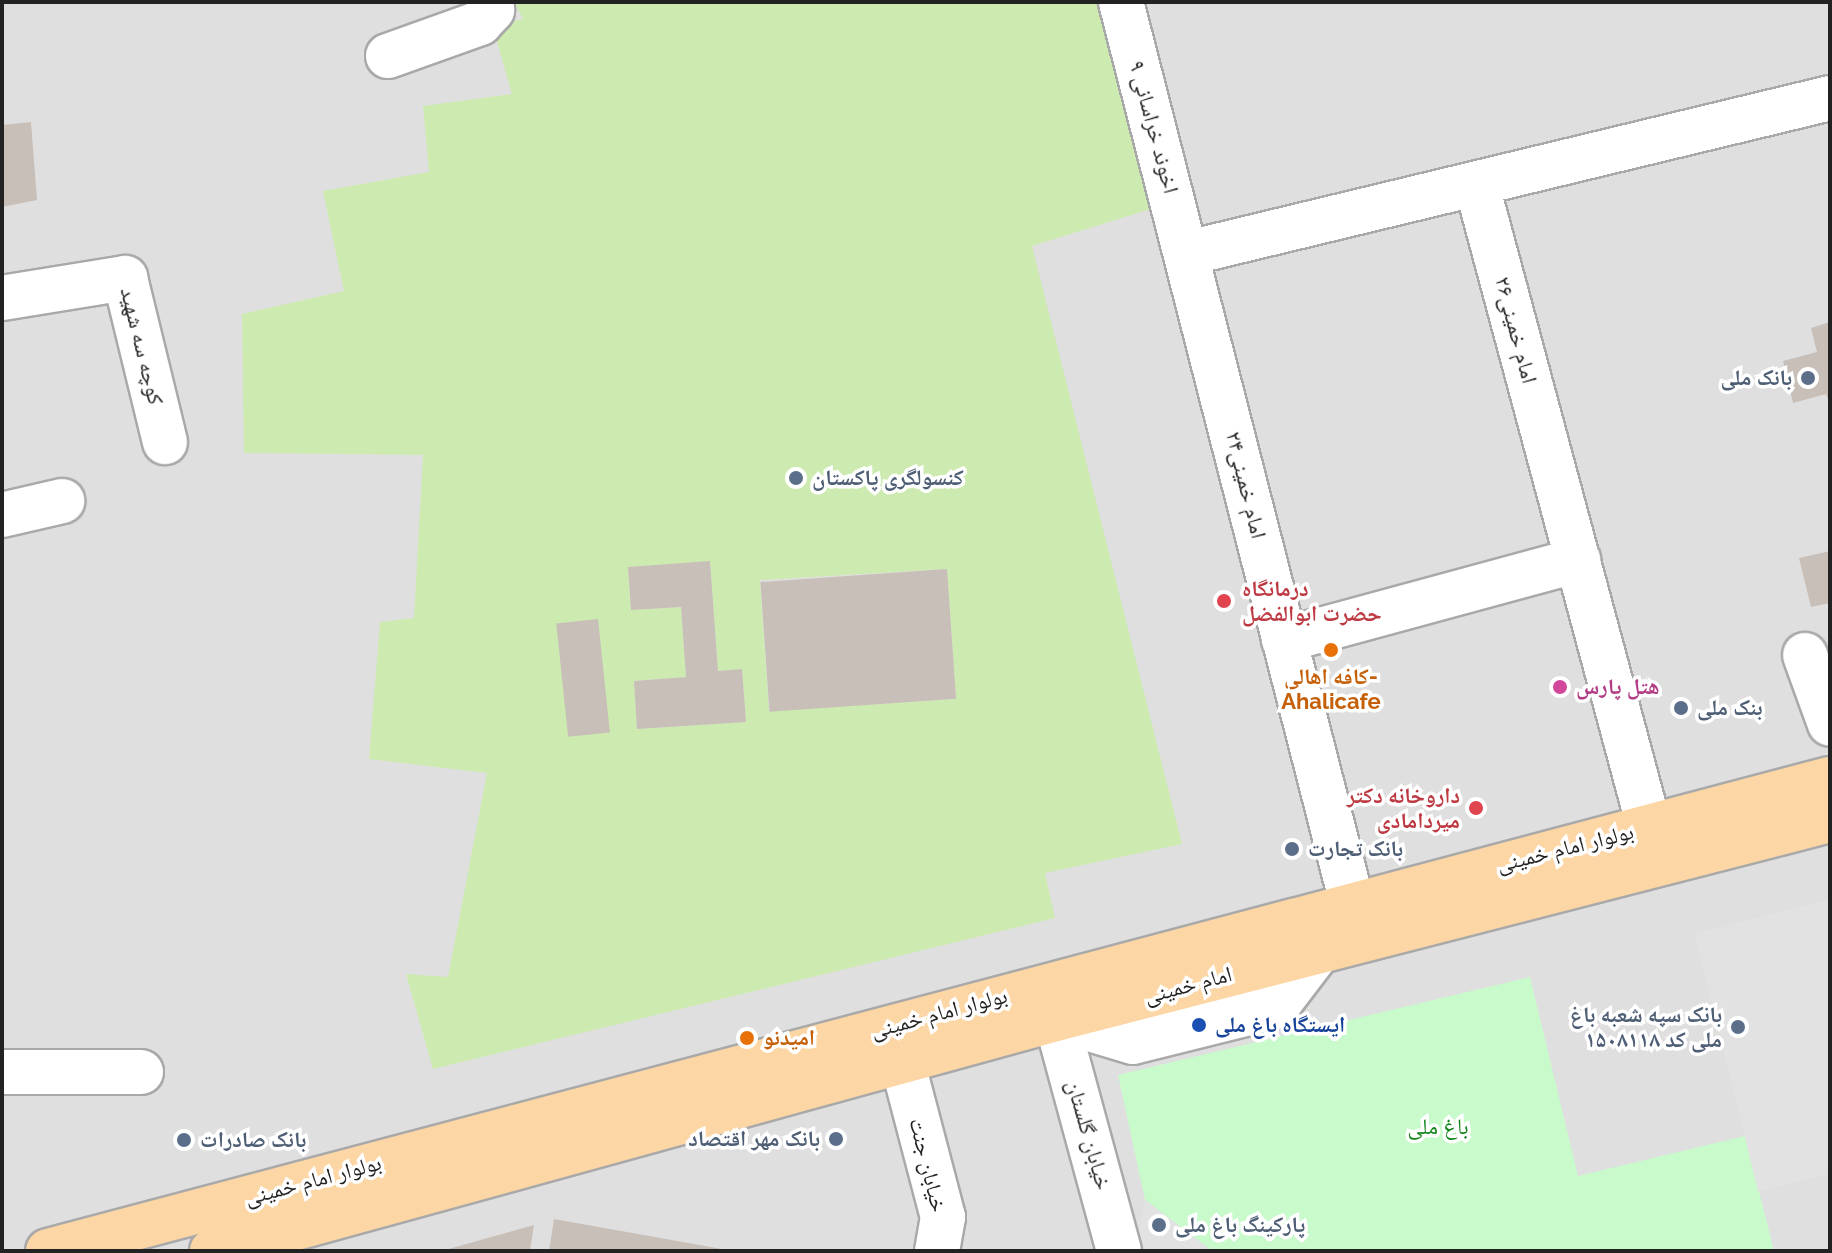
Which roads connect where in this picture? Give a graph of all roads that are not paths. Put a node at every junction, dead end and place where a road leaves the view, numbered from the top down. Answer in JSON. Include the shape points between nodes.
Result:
{"nodes":[{"id":1,"x":1121,"y":2,"type":"edge"},
{"id":2,"x":490,"y":6,"type":"edge"},
{"id":3,"x":388,"y":56,"type":"dead end"},
{"id":4,"x":1830,"y":98,"type":"edge"},
{"id":5,"x":1477,"y":186,"type":"junction"},
{"id":6,"x":1188,"y":253,"type":"junction"},
{"id":7,"x":2,"y":298,"type":"edge"},
{"id":8,"x":165,"y":442,"type":"dead end"},
{"id":9,"x":62,"y":501,"type":"dead end"},
{"id":10,"x":2,"y":515,"type":"edge"},
{"id":11,"x":1578,"y":560,"type":"junction"},
{"id":12,"x":1284,"y":640,"type":"junction"},
{"id":13,"x":1805,"y":655,"type":"dead end"},
{"id":14,"x":1830,"y":724,"type":"edge"},
{"id":15,"x":1830,"y":779,"type":"edge"},
{"id":16,"x":1830,"y":820,"type":"edge"},
{"id":17,"x":1649,"y":826,"type":"junction"},
{"id":18,"x":1352,"y":903,"type":"junction"},
{"id":19,"x":1319,"y":951,"type":"joint"},
{"id":20,"x":1056,"y":1019,"type":"junction"},
{"id":21,"x":2,"y":1072,"type":"edge"},
{"id":22,"x":141,"y":1072,"type":"dead end"},
{"id":23,"x":907,"y":1080,"type":"dead end"},
{"id":24,"x":48,"y":1251,"type":"edge"},
{"id":25,"x":212,"y":1251,"type":"edge"},
{"id":26,"x":937,"y":1251,"type":"edge"},
{"id":27,"x":1119,"y":1251,"type":"edge"}],
"edges":[{"from":1,"to":6,"type":"street","name":"اخوند خراسانی ۹"},
{"from":2,"to":3,"type":"street","via":[[480,23]]},
{"from":4,"to":5,"type":"street"},
{"from":5,"to":6,"type":"street"},
{"from":5,"to":11,"type":"street","name":"امام خمینی۲۶"},
{"from":6,"to":12,"type":"street","name":"امام خمینی۲۴"},
{"from":7,"to":8,"type":"street","name":"کوچه سه شهید","via":[[125,278]]},
{"from":9,"to":10,"type":"street"},
{"from":11,"to":12,"type":"street"},
{"from":11,"to":17,"type":"street","name":"امام خمینی۲۶"},
{"from":12,"to":18,"type":"street","name":"امام خمینی۲۴"},
{"from":13,"to":14,"type":"street"},
{"from":15,"to":17,"type":"main road","name":"بولوار امام خمینی"},
{"from":16,"to":19,"type":"main road","name":"بولوار امام خمینی"},
{"from":17,"to":18,"type":"main road","name":"بولوار امام خمینی"},
{"from":18,"to":24,"type":"main road","name":"بولوار امام خمینی"},
{"from":19,"to":20,"type":"main road","name":"امام خمینی"},
{"from":20,"to":25,"type":"main road","name":"بولوار امام خمینی"},
{"from":20,"to":27,"type":"street","name":"خیابان گلستان"},
{"from":21,"to":22,"type":"street"},
{"from":23,"to":26,"type":"street","name":"خیابان جنت","via":[[943,1217]]}]}
